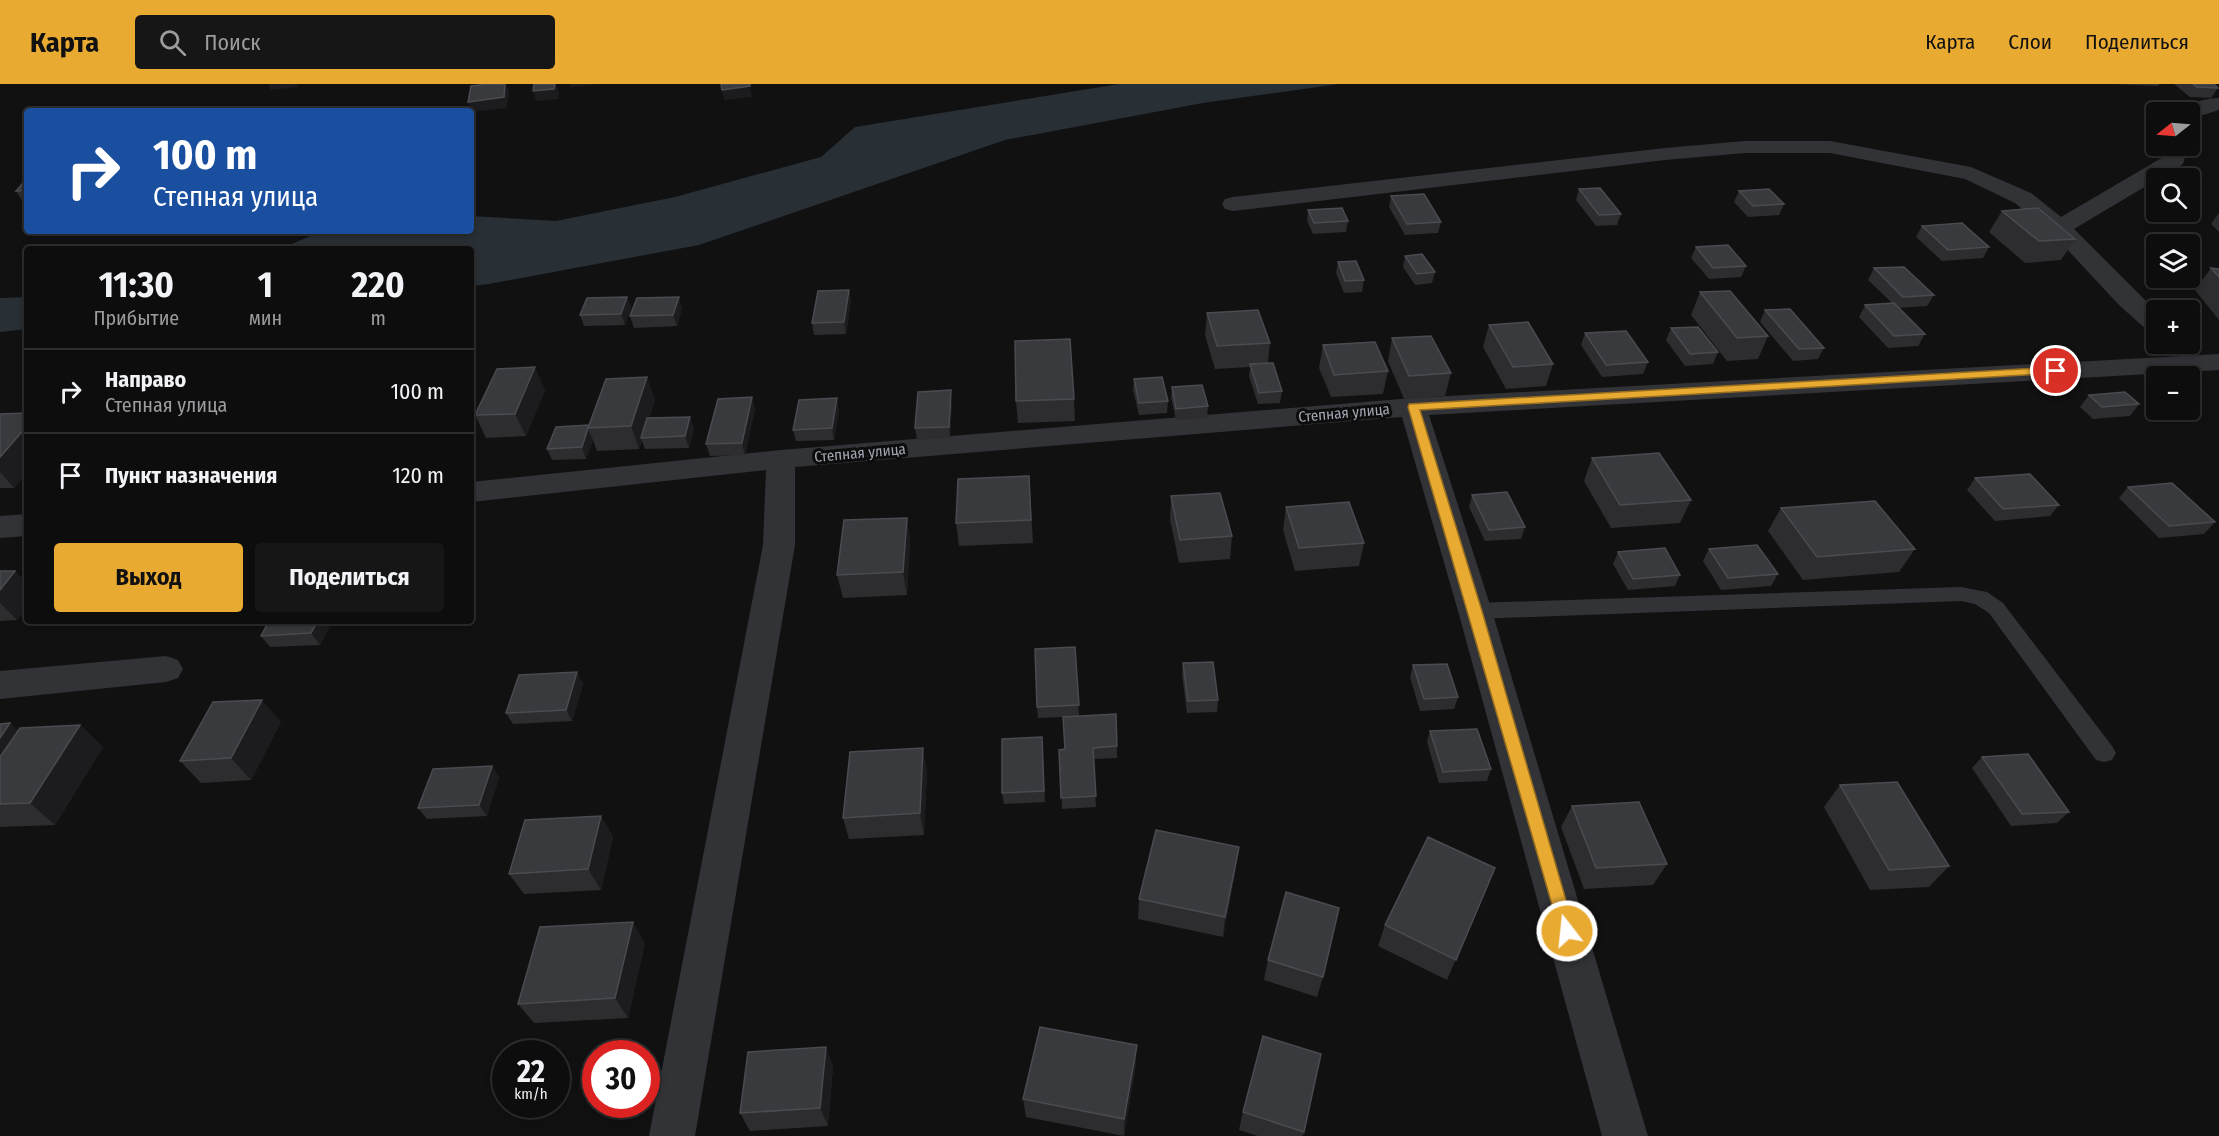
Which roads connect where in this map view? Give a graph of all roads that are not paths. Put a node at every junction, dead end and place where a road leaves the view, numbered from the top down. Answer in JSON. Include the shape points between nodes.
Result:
{"nodes":[{"id":1,"x":2219,"y":104,"type":"edge"},
{"id":2,"x":2200,"y":108,"type":"edge"},
{"id":3,"x":2176,"y":156,"type":"edge"},
{"id":4,"x":1233,"y":204,"type":"dead end"},
{"id":5,"x":2060,"y":228,"type":"junction"},
{"id":6,"x":2146,"y":316,"type":"edge"},
{"id":7,"x":2195,"y":354,"type":"edge"},
{"id":8,"x":2209,"y":362,"type":"edge"},
{"id":9,"x":1413,"y":407,"type":"junction"},
{"id":10,"x":781,"y":459,"type":"junction"},
{"id":11,"x":474,"y":492,"type":"edge"},
{"id":12,"x":24,"y":525,"type":"edge"},
{"id":13,"x":0,"y":527,"type":"edge"},
{"id":14,"x":1475,"y":611,"type":"junction"},
{"id":15,"x":166,"y":669,"type":"dead end"},
{"id":16,"x":0,"y":685,"type":"edge"},
{"id":17,"x":2104,"y":753,"type":"dead end"},
{"id":18,"x":672,"y":1136,"type":"edge"},
{"id":19,"x":1625,"y":1136,"type":"edge"}],
"edges":[{"from":1,"to":2,"type":"street"},
{"from":3,"to":5,"type":"street"},
{"from":4,"to":5,"type":"street","via":[[1665,154],[1745,147],[1830,147],[1971,174],[2023,198]]},
{"from":5,"to":6,"type":"street"},
{"from":7,"to":8,"type":"street"},
{"from":8,"to":9,"type":"street","name":"Степная улица"},
{"from":9,"to":10,"type":"street","name":"Степная улица"},
{"from":9,"to":14,"type":"street"},
{"from":10,"to":11,"type":"street","name":"Степная улица"},
{"from":10,"to":18,"type":"street","via":[[779,545]]},
{"from":12,"to":13,"type":"street"},
{"from":14,"to":17,"type":"lane","via":[[1961,594],[1980,597],[1996,608]]},
{"from":14,"to":19,"type":"street"},
{"from":15,"to":16,"type":"street"}]}
